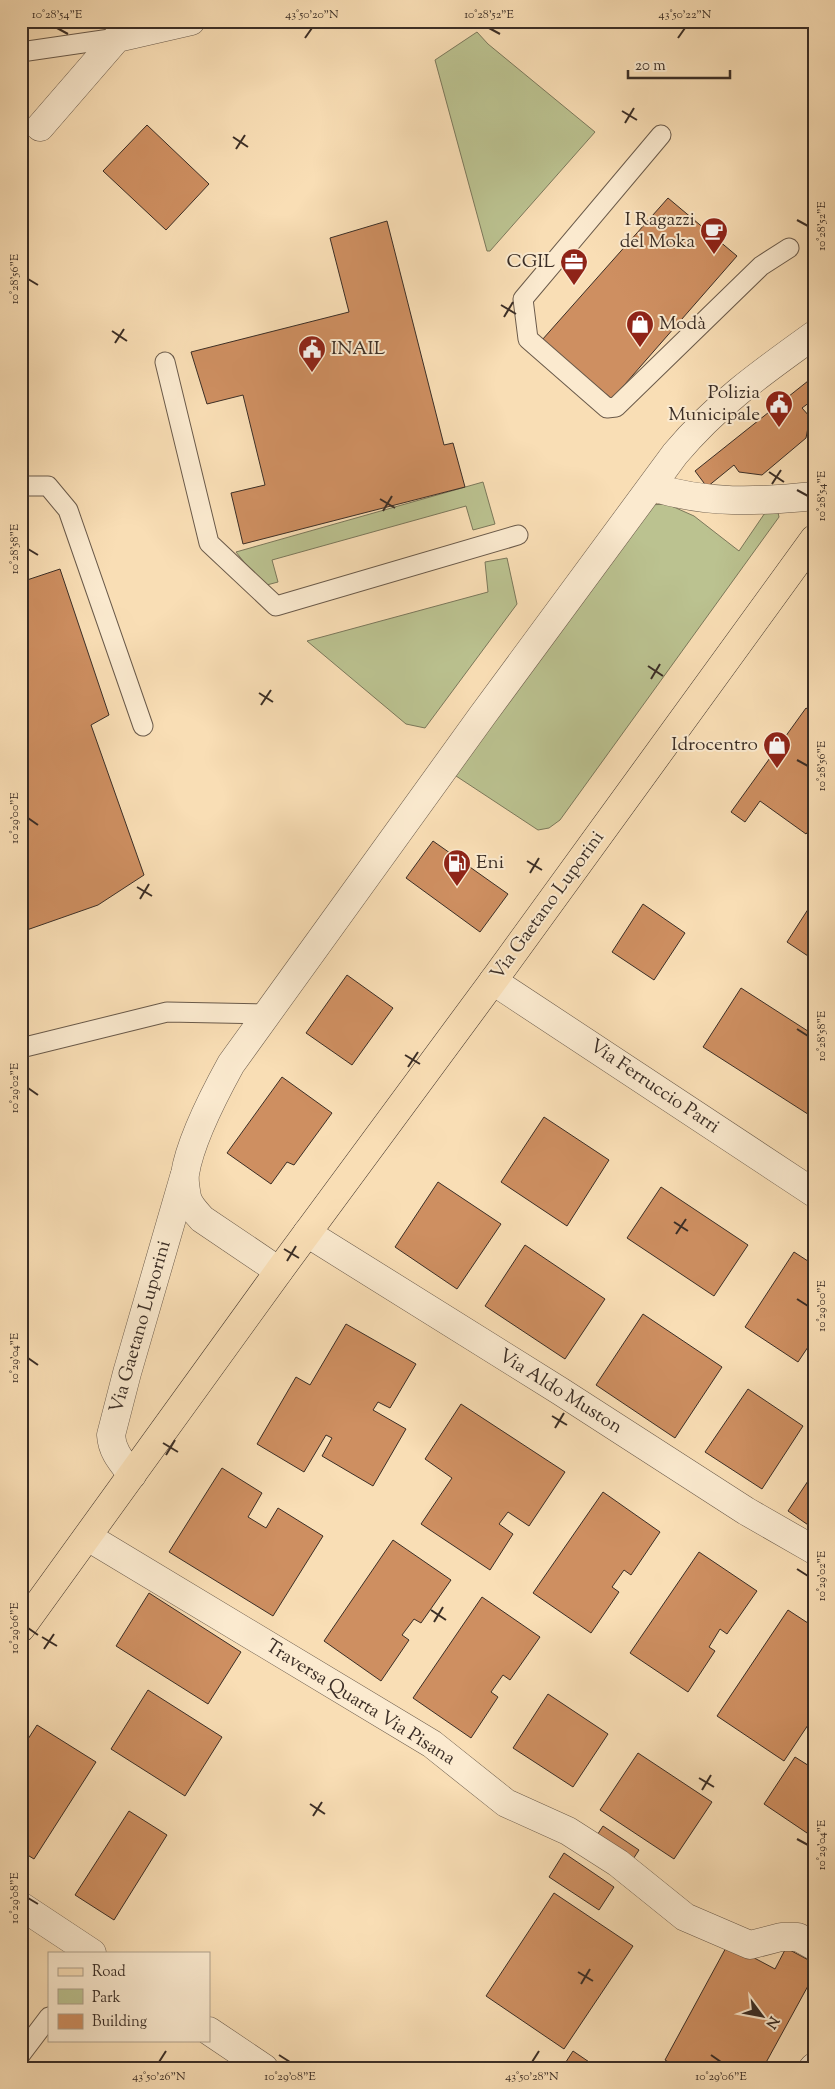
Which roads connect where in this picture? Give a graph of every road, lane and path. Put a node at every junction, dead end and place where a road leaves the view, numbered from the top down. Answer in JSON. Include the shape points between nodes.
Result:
{"nodes":[{"id":1,"x":191,"y":21,"type":"edge"},
{"id":2,"x":116,"y":38,"type":"junction"},
{"id":3,"x":21,"y":52,"type":"edge"},
{"id":4,"x":40,"y":127,"type":"dead end"},
{"id":5,"x":662,"y":135,"type":"dead end"},
{"id":6,"x":788,"y":248,"type":"dead end"},
{"id":7,"x":814,"y":335,"type":"edge"},
{"id":8,"x":166,"y":362,"type":"dead end"},
{"id":9,"x":21,"y":486,"type":"edge"},
{"id":10,"x":652,"y":487,"type":"junction"},
{"id":11,"x":814,"y":496,"type":"edge"},
{"id":12,"x":518,"y":535,"type":"dead end"},
{"id":13,"x":814,"y":539,"type":"edge"},
{"id":14,"x":143,"y":726,"type":"dead end"},
{"id":15,"x":493,"y":981,"type":"junction"},
{"id":16,"x":266,"y":1014,"type":"junction"},
{"id":17,"x":21,"y":1048,"type":"edge"},
{"id":18,"x":185,"y":1175,"type":"junction"},
{"id":19,"x":814,"y":1193,"type":"edge"},
{"id":20,"x":307,"y":1232,"type":"junction"},
{"id":21,"x":279,"y":1271,"type":"junction"},
{"id":22,"x":132,"y":1475,"type":"junction"},
{"id":23,"x":88,"y":1537,"type":"junction"},
{"id":24,"x":814,"y":1550,"type":"edge"},
{"id":25,"x":21,"y":1628,"type":"edge"},
{"id":26,"x":21,"y":1906,"type":"edge"},
{"id":27,"x":814,"y":1946,"type":"edge"},
{"id":28,"x":90,"y":1952,"type":"edge"},
{"id":29,"x":48,"y":2018,"type":"edge"},
{"id":30,"x":210,"y":2032,"type":"edge"},
{"id":31,"x":21,"y":2054,"type":"edge"},
{"id":32,"x":264,"y":2068,"type":"edge"}],
"edges":[{"from":1,"to":2,"type":"street"},
{"from":2,"to":3,"type":"lane"},
{"from":2,"to":4,"type":"street"},
{"from":5,"to":6,"type":"lane","via":[[523,300],[528,339],[606,408],[616,407],[761,266]]},
{"from":7,"to":10,"type":"street","name":"Via Gaetano Luporini","via":[[736,392],[697,428]]},
{"from":8,"to":12,"type":"lane","via":[[208,543],[276,606]]},
{"from":9,"to":14,"type":"lane","via":[[48,486],[68,510]]},
{"from":10,"to":11,"type":"street","via":[[719,501],[763,502]]},
{"from":10,"to":16,"type":"street","name":"Via Gaetano Luporini"},
{"from":13,"to":15,"type":"main road","name":"Via Gaetano Luporini"},
{"from":15,"to":19,"type":"street","name":"Via Ferruccio Parri"},
{"from":15,"to":20,"type":"main road","name":"Via Gaetano Luporini"},
{"from":16,"to":17,"type":"lane","via":[[167,1012]]},
{"from":16,"to":18,"type":"street","name":"Via Gaetano Luporini","via":[[219,1086]]},
{"from":18,"to":21,"type":"street","name":"Via Gaetano Luporini","via":[[188,1198],[202,1219]]},
{"from":18,"to":22,"type":"street","name":"Via Gaetano Luporini","via":[[111,1436],[116,1454]]},
{"from":20,"to":21,"type":"main road","name":"Via Gaetano Luporini"},
{"from":20,"to":24,"type":"street","name":"Via Aldo Muston","via":[[746,1511]]},
{"from":21,"to":22,"type":"main road","name":"Via Gaetano Luporini"},
{"from":22,"to":23,"type":"main road","name":"Via Gaetano Luporini"},
{"from":23,"to":25,"type":"main road","name":"Via Gaetano Luporini"},
{"from":23,"to":27,"type":"street","name":"Traversa Quarta Via Pisana","via":[[432,1744],[506,1803],[568,1831],[618,1863],[685,1918],[750,1945],[780,1937],[798,1937]]},
{"from":26,"to":28,"type":"street"},
{"from":29,"to":31,"type":"lane"},
{"from":30,"to":32,"type":"street"}]}
